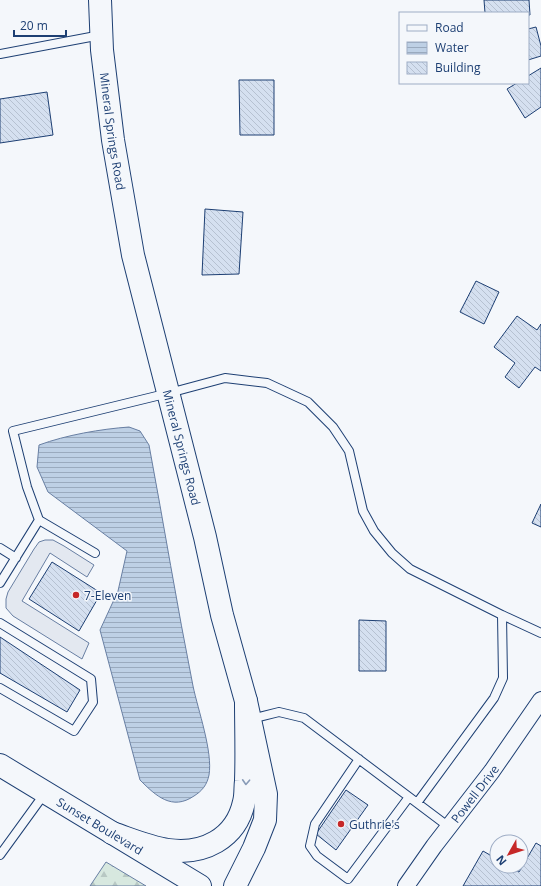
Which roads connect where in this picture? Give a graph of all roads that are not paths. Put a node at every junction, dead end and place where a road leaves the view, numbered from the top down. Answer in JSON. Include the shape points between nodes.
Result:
{"nodes":[{"id":1,"x":100,"y":0,"type":"edge"},
{"id":2,"x":102,"y":34,"type":"junction"},
{"id":3,"x":0,"y":54,"type":"edge"},
{"id":4,"x":169,"y":393,"type":"junction"},
{"id":5,"x":39,"y":520,"type":"junction"},
{"id":6,"x":0,"y":548,"type":"edge"},
{"id":7,"x":95,"y":553,"type":"dead end"},
{"id":8,"x":16,"y":558,"type":"junction"},
{"id":9,"x":0,"y":583,"type":"edge"},
{"id":10,"x":502,"y":615,"type":"junction"},
{"id":11,"x":0,"y":623,"type":"edge"},
{"id":12,"x":541,"y":633,"type":"edge"},
{"id":13,"x":0,"y":688,"type":"edge"},
{"id":14,"x":541,"y":700,"type":"edge"},
{"id":15,"x":248,"y":710,"type":"junction"},
{"id":16,"x":359,"y":759,"type":"junction"},
{"id":17,"x":0,"y":765,"type":"edge"},
{"id":18,"x":45,"y":792,"type":"junction"},
{"id":19,"x":409,"y":797,"type":"junction"},
{"id":20,"x":417,"y":803,"type":"junction"},
{"id":21,"x":449,"y":827,"type":"junction"},
{"id":22,"x":112,"y":833,"type":"junction"},
{"id":23,"x":0,"y":856,"type":"edge"},
{"id":24,"x":200,"y":886,"type":"edge"},
{"id":25,"x":235,"y":886,"type":"edge"},
{"id":26,"x":406,"y":886,"type":"edge"}],
"edges":[{"from":1,"to":2,"type":"street","name":"Mineral Springs Road"},
{"from":2,"to":3,"type":"lane"},
{"from":2,"to":4,"type":"street","name":"Mineral Springs Road","via":[[113,140],[133,254]]},
{"from":4,"to":5,"type":"lane","via":[[13,431],[26,488]]},
{"from":4,"to":10,"type":"lane","via":[[225,378],[266,383],[308,402],[333,427],[349,451],[363,511],[374,531],[392,553],[410,568]]},
{"from":4,"to":15,"type":"street","name":"Mineral Springs Road","via":[[222,614]]},
{"from":5,"to":7,"type":"lane"},
{"from":5,"to":8,"type":"lane"},
{"from":6,"to":8,"type":"lane"},
{"from":8,"to":9,"type":"lane"},
{"from":10,"to":12,"type":"lane"},
{"from":10,"to":20,"type":"lane","via":[[503,678],[494,698]]},
{"from":11,"to":13,"type":"lane","via":[[91,679],[93,702],[74,731]]},
{"from":14,"to":21,"type":"street","name":"Powell Drive"},
{"from":15,"to":16,"type":"lane","via":[[279,712],[304,718]]},
{"from":15,"to":22,"type":"street","one_way":true,"via":[[245,801],[239,820],[228,833],[207,846],[188,850],[168,850]]},
{"from":15,"to":25,"type":"street","name":"Mineral Springs Road","via":[[266,794],[266,808],[265,820],[254,848]]},
{"from":16,"to":19,"type":"lane"},
{"from":16,"to":19,"type":"lane","via":[[315,824],[310,846],[317,856],[348,879]]},
{"from":17,"to":18,"type":"street","name":"Sunset Boulevard"},
{"from":18,"to":22,"type":"street","name":"Sunset Boulevard"},
{"from":18,"to":23,"type":"lane"},
{"from":19,"to":20,"type":"lane"},
{"from":20,"to":21,"type":"lane"},
{"from":21,"to":26,"type":"street","name":"Powell Drive"},
{"from":22,"to":24,"type":"street","name":"Sunset Boulevard"}]}
